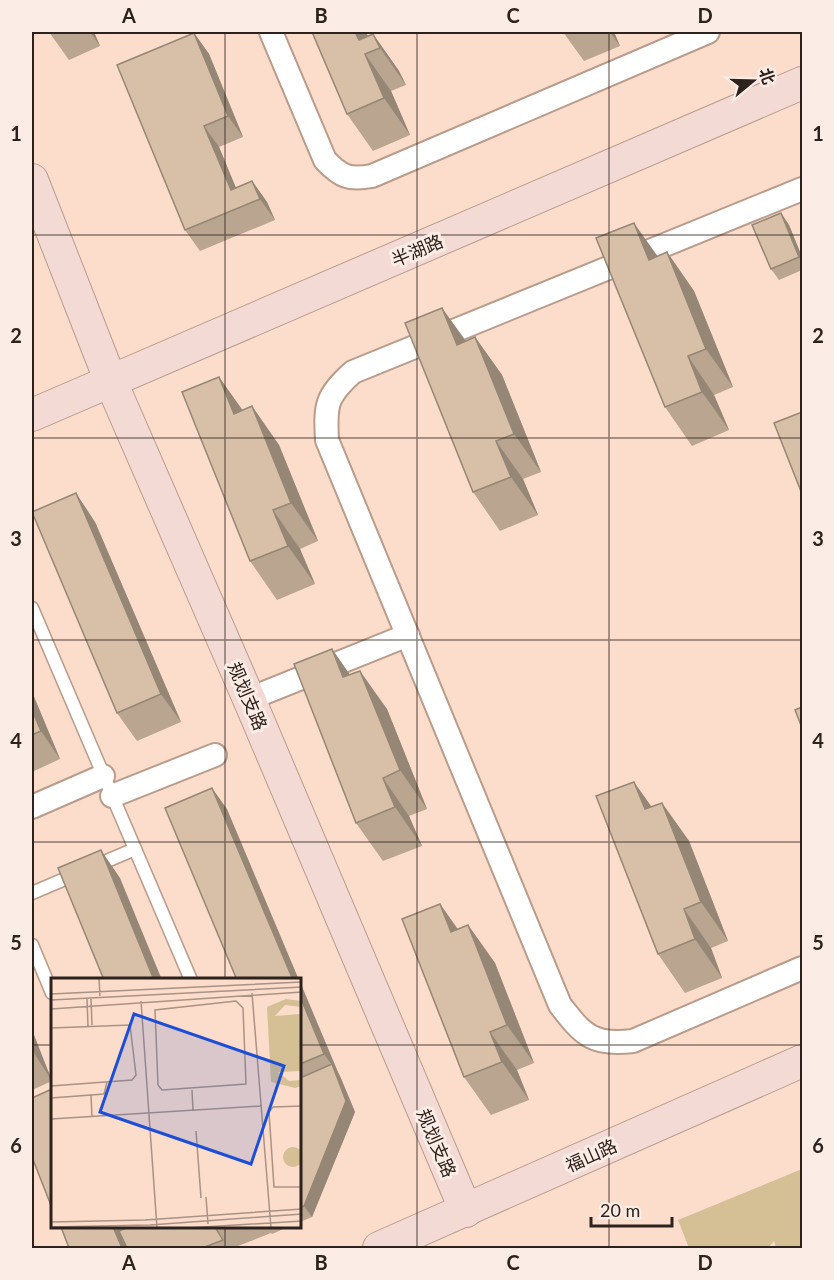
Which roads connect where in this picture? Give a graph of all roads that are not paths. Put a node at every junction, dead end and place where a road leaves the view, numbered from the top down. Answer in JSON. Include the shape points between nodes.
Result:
{"nodes":[{"id":1,"x":271,"y":32,"type":"edge"},
{"id":2,"x":708,"y":32,"type":"edge"},
{"id":3,"x":802,"y":82,"type":"edge"},
{"id":4,"x":32,"y":180,"type":"edge"},
{"id":5,"x":802,"y":189,"type":"edge"},
{"id":6,"x":111,"y":382,"type":"junction"},
{"id":7,"x":32,"y":415,"type":"edge"},
{"id":8,"x":32,"y":608,"type":"edge"},
{"id":9,"x":408,"y":636,"type":"junction"},
{"id":10,"x":249,"y":699,"type":"junction"},
{"id":11,"x":215,"y":755,"type":"dead end"},
{"id":12,"x":108,"y":786,"type":"junction"},
{"id":13,"x":32,"y":807,"type":"edge"},
{"id":14,"x":135,"y":849,"type":"junction"},
{"id":15,"x":32,"y":893,"type":"edge"},
{"id":16,"x":32,"y":945,"type":"edge"},
{"id":17,"x":802,"y":968,"type":"edge"},
{"id":18,"x":190,"y":978,"type":"edge"},
{"id":19,"x":51,"y":991,"type":"edge"},
{"id":20,"x":802,"y":1061,"type":"edge"},
{"id":21,"x":466,"y":1211,"type":"junction"},
{"id":22,"x":379,"y":1248,"type":"edge"}],
"edges":[{"from":1,"to":2,"type":"street","via":[[325,160],[338,174],[354,179],[372,176]]},
{"from":3,"to":6,"type":"street","name":"半湖路"},
{"from":4,"to":6,"type":"street","name":"规划支路"},
{"from":5,"to":9,"type":"street","via":[[353,372],[336,387],[326,412],[327,440]]},
{"from":6,"to":7,"type":"street","name":"半湖路"},
{"from":6,"to":10,"type":"street","name":"规划支路"},
{"from":8,"to":12,"type":"lane"},
{"from":9,"to":10,"type":"street"},
{"from":9,"to":17,"type":"street","via":[[560,1005],[576,1025],[592,1038],[611,1044],[633,1041]]},
{"from":10,"to":21,"type":"street","name":"规划支路"},
{"from":11,"to":12,"type":"street"},
{"from":12,"to":13,"type":"street"},
{"from":12,"to":14,"type":"lane"},
{"from":14,"to":15,"type":"lane"},
{"from":14,"to":18,"type":"lane"},
{"from":16,"to":19,"type":"lane"},
{"from":20,"to":21,"type":"street","name":"福山路"},
{"from":21,"to":22,"type":"street","name":"福山路"}]}
